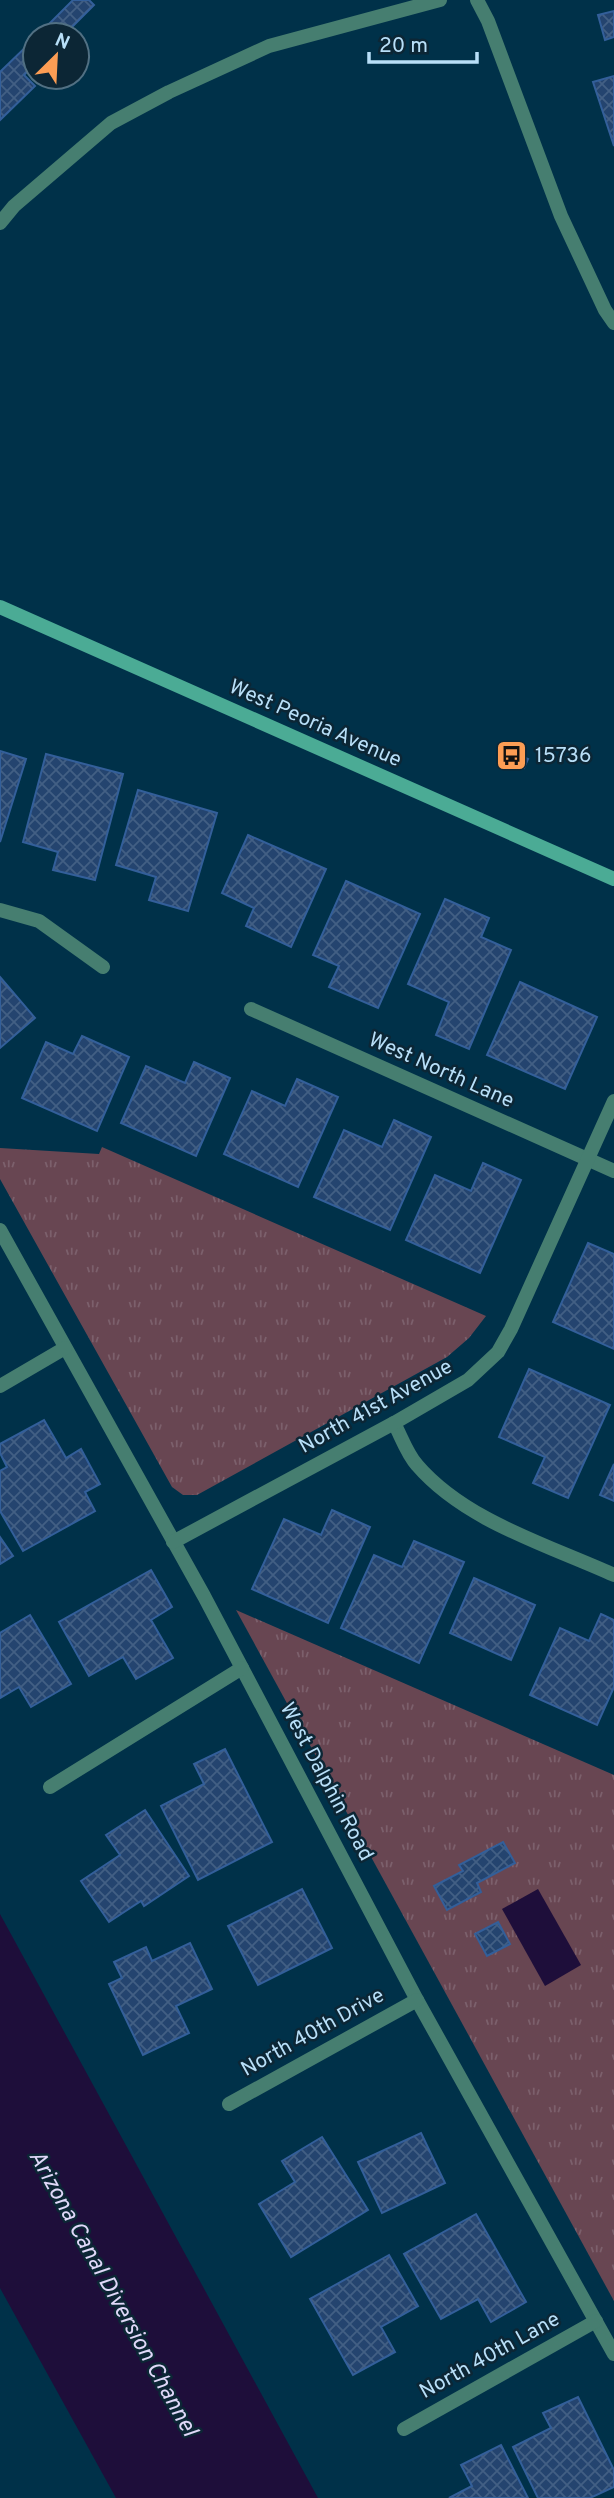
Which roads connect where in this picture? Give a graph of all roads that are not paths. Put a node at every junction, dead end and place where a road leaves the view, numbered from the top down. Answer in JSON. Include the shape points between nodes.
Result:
{"nodes":[{"id":1,"x":440,"y":0,"type":"edge"},
{"id":2,"x":477,"y":0,"type":"edge"},
{"id":3,"x":0,"y":223,"type":"edge"},
{"id":4,"x":614,"y":323,"type":"edge"},
{"id":5,"x":0,"y":607,"type":"edge"},
{"id":6,"x":614,"y":879,"type":"edge"},
{"id":7,"x":0,"y":910,"type":"edge"},
{"id":8,"x":103,"y":967,"type":"dead end"},
{"id":9,"x":251,"y":1009,"type":"dead end"},
{"id":10,"x":614,"y":1101,"type":"edge"},
{"id":11,"x":588,"y":1160,"type":"junction"},
{"id":12,"x":614,"y":1171,"type":"edge"},
{"id":13,"x":0,"y":1230,"type":"edge"},
{"id":14,"x":65,"y":1348,"type":"junction"},
{"id":15,"x":0,"y":1386,"type":"edge"},
{"id":16,"x":394,"y":1423,"type":"junction"},
{"id":17,"x":173,"y":1542,"type":"junction"},
{"id":18,"x":614,"y":1574,"type":"edge"},
{"id":19,"x":242,"y":1668,"type":"junction"},
{"id":20,"x":50,"y":1787,"type":"dead end"},
{"id":21,"x":417,"y":2000,"type":"junction"},
{"id":22,"x":229,"y":2104,"type":"dead end"},
{"id":23,"x":596,"y":2321,"type":"junction"},
{"id":24,"x":614,"y":2354,"type":"edge"},
{"id":25,"x":404,"y":2429,"type":"dead end"}],
"edges":[{"from":1,"to":3,"type":"street","via":[[269,46],[169,92],[111,124]]},
{"from":2,"to":4,"type":"street","via":[[561,216]]},
{"from":5,"to":6,"type":"main road","name":"West Peoria Avenue"},
{"from":7,"to":8,"type":"street","via":[[39,921]]},
{"from":9,"to":11,"type":"street","name":"West North Lane"},
{"from":10,"to":11,"type":"street","name":"North 41st Avenue"},
{"from":11,"to":12,"type":"street","name":"West North Lane"},
{"from":11,"to":16,"type":"street","name":"North 41st Avenue","via":[[498,1352],[468,1380]]},
{"from":13,"to":14,"type":"street","name":"West Dalphin Road"},
{"from":14,"to":15,"type":"street"},
{"from":14,"to":17,"type":"street","name":"West Dalphin Road"},
{"from":16,"to":17,"type":"street","name":"North 41st Avenue"},
{"from":16,"to":18,"type":"street","via":[[415,1463],[443,1492],[494,1522]]},
{"from":17,"to":19,"type":"street","name":"West Dalphin Road"},
{"from":19,"to":20,"type":"street"},
{"from":19,"to":21,"type":"street","name":"West Dalphin Road"},
{"from":21,"to":22,"type":"street","name":"North 40th Drive"},
{"from":21,"to":23,"type":"street","name":"West Dalphin Road"},
{"from":23,"to":24,"type":"street","name":"West Dalphin Road"},
{"from":23,"to":25,"type":"street","name":"North 40th Lane"}]}
